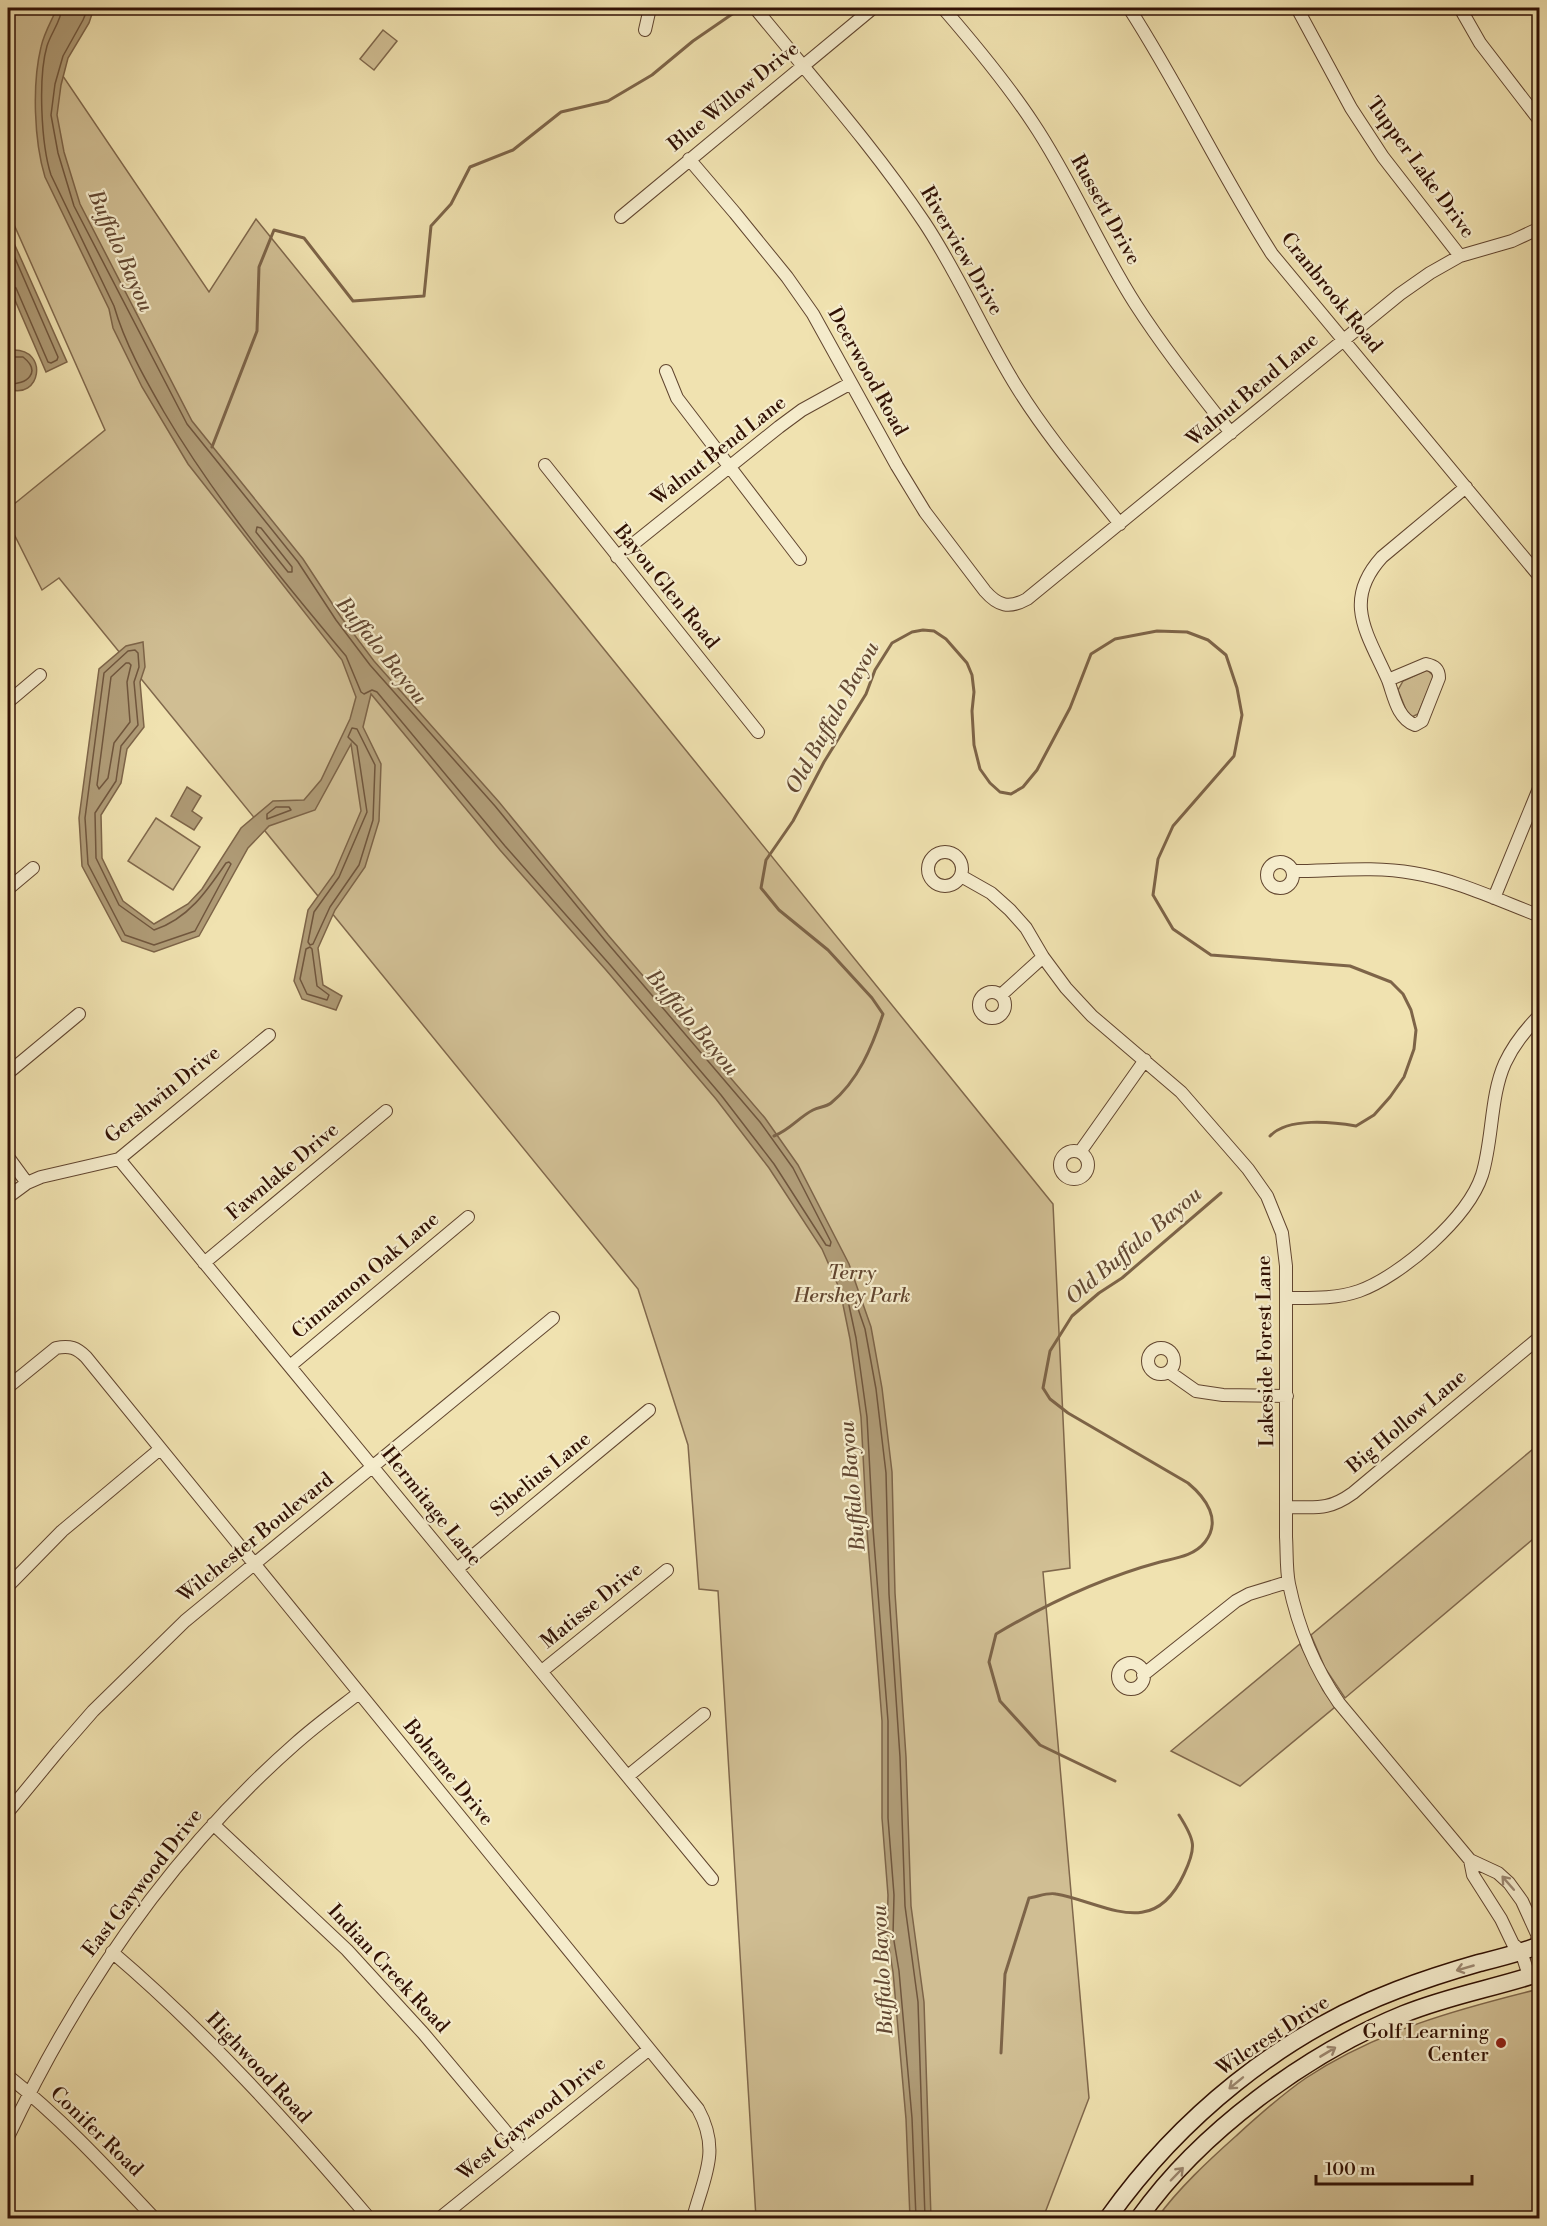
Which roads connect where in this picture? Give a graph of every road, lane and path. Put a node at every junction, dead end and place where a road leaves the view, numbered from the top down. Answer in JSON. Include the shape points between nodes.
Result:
{"nodes":[{"id":1,"x":650,"y":8,"type":"edge"},
{"id":2,"x":873,"y":8,"type":"edge"},
{"id":3,"x":943,"y":8,"type":"edge"},
{"id":4,"x":1129,"y":8,"type":"edge"},
{"id":5,"x":1297,"y":8,"type":"edge"},
{"id":6,"x":1460,"y":8,"type":"edge"},
{"id":7,"x":757,"y":10,"type":"edge"},
{"id":8,"x":645,"y":30,"type":"dead end"},
{"id":9,"x":802,"y":66,"type":"junction"},
{"id":10,"x":1539,"y":122,"type":"edge"},
{"id":11,"x":688,"y":159,"type":"junction"},
{"id":12,"x":621,"y":217,"type":"dead end"},
{"id":13,"x":1539,"y":228,"type":"edge"},
{"id":14,"x":1460,"y":256,"type":"junction"},
{"id":15,"x":1343,"y":340,"type":"junction"},
{"id":16,"x":666,"y":371,"type":"dead end"},
{"id":17,"x":850,"y":383,"type":"junction"},
{"id":18,"x":1232,"y":434,"type":"junction"},
{"id":19,"x":545,"y":465,"type":"dead end"},
{"id":20,"x":729,"y":466,"type":"junction"},
{"id":21,"x":1466,"y":487,"type":"junction"},
{"id":22,"x":1120,"y":524,"type":"junction"},
{"id":23,"x":617,"y":557,"type":"junction"},
{"id":24,"x":800,"y":559,"type":"dead end"},
{"id":25,"x":1539,"y":577,"type":"edge"},
{"id":26,"x":1005,"y":606,"type":"joint"},
{"id":27,"x":40,"y":675,"type":"dead end"},
{"id":28,"x":1388,"y":680,"type":"junction"},
{"id":29,"x":8,"y":702,"type":"edge"},
{"id":30,"x":758,"y":732,"type":"dead end"},
{"id":31,"x":1539,"y":786,"type":"edge"},
{"id":32,"x":33,"y":868,"type":"dead end"},
{"id":33,"x":1293,"y":871,"type":"dead end"},
{"id":34,"x":961,"y":876,"type":"dead end"},
{"id":35,"x":8,"y":889,"type":"edge"},
{"id":36,"x":1494,"y":898,"type":"junction"},
{"id":37,"x":1539,"y":916,"type":"edge"},
{"id":38,"x":1043,"y":957,"type":"junction"},
{"id":39,"x":1000,"y":995,"type":"dead end"},
{"id":40,"x":79,"y":1014,"type":"dead end"},
{"id":41,"x":1539,"y":1016,"type":"edge"},
{"id":42,"x":269,"y":1035,"type":"dead end"},
{"id":43,"x":1145,"y":1060,"type":"junction"},
{"id":44,"x":8,"y":1073,"type":"edge"},
{"id":45,"x":386,"y":1111,"type":"dead end"},
{"id":46,"x":1080,"y":1152,"type":"dead end"},
{"id":47,"x":8,"y":1156,"type":"edge"},
{"id":48,"x":119,"y":1159,"type":"junction"},
{"id":49,"x":27,"y":1183,"type":"junction"},
{"id":50,"x":8,"y":1197,"type":"edge"},
{"id":51,"x":468,"y":1216,"type":"dead end"},
{"id":52,"x":204,"y":1263,"type":"junction"},
{"id":53,"x":1287,"y":1298,"type":"junction"},
{"id":54,"x":553,"y":1318,"type":"dead end"},
{"id":55,"x":1539,"y":1336,"type":"edge"},
{"id":56,"x":290,"y":1366,"type":"junction"},
{"id":57,"x":1169,"y":1372,"type":"dead end"},
{"id":58,"x":8,"y":1387,"type":"edge"},
{"id":59,"x":1287,"y":1396,"type":"junction"},
{"id":60,"x":650,"y":1410,"type":"dead end"},
{"id":61,"x":160,"y":1449,"type":"junction"},
{"id":62,"x":373,"y":1467,"type":"junction"},
{"id":63,"x":1287,"y":1507,"type":"junction"},
{"id":64,"x":254,"y":1564,"type":"junction"},
{"id":65,"x":457,"y":1569,"type":"junction"},
{"id":66,"x":667,"y":1570,"type":"dead end"},
{"id":67,"x":1288,"y":1582,"type":"junction"},
{"id":68,"x":8,"y":1586,"type":"edge"},
{"id":69,"x":542,"y":1671,"type":"junction"},
{"id":70,"x":1143,"y":1675,"type":"dead end"},
{"id":71,"x":359,"y":1693,"type":"junction"},
{"id":72,"x":704,"y":1714,"type":"dead end"},
{"id":73,"x":628,"y":1776,"type":"junction"},
{"id":74,"x":8,"y":1812,"type":"edge"},
{"id":75,"x":213,"y":1824,"type":"junction"},
{"id":76,"x":1470,"y":1860,"type":"junction"},
{"id":77,"x":712,"y":1879,"type":"dead end"},
{"id":78,"x":1534,"y":1949,"type":"edge"},
{"id":79,"x":112,"y":1952,"type":"junction"},
{"id":80,"x":1534,"y":1975,"type":"edge"},
{"id":81,"x":648,"y":2050,"type":"junction"},
{"id":82,"x":8,"y":2076,"type":"edge"},
{"id":83,"x":28,"y":2093,"type":"junction"},
{"id":84,"x":8,"y":2137,"type":"edge"},
{"id":85,"x":522,"y":2151,"type":"junction"},
{"id":86,"x":693,"y":2217,"type":"edge"},
{"id":87,"x":154,"y":2218,"type":"edge"},
{"id":88,"x":369,"y":2218,"type":"edge"},
{"id":89,"x":441,"y":2218,"type":"edge"},
{"id":90,"x":1108,"y":2218,"type":"edge"},
{"id":91,"x":1139,"y":2218,"type":"edge"}],
"edges":[{"from":1,"to":8,"type":"street"},
{"from":2,"to":9,"type":"street","name":"Blue Willow Drive"},
{"from":3,"to":18,"type":"street","name":"Russett Drive","via":[[1034,124],[1135,304]]},
{"from":4,"to":15,"type":"street","name":"Cranbrook Road","via":[[1266,244]]},
{"from":5,"to":14,"type":"street","name":"Tupper Lake Drive","via":[[1351,108],[1383,157]]},
{"from":6,"to":10,"type":"street","via":[[1480,43]]},
{"from":7,"to":9,"type":"street","name":"Riverview Drive"},
{"from":9,"to":11,"type":"street","name":"Blue Willow Drive"},
{"from":9,"to":22,"type":"street","name":"Riverview Drive","via":[[895,179],[932,234],[1023,396]]},
{"from":11,"to":12,"type":"street","name":"Blue Willow Drive"},
{"from":11,"to":17,"type":"street","name":"Deerwood Road","via":[[787,277],[813,314]]},
{"from":13,"to":14,"type":"street","name":"Walnut Bend Lane","via":[[1512,241]]},
{"from":14,"to":15,"type":"street","name":"Walnut Bend Lane","via":[[1430,273]]},
{"from":15,"to":18,"type":"street","name":"Walnut Bend Lane"},
{"from":15,"to":21,"type":"street","name":"Cranbrook Road"},
{"from":16,"to":20,"type":"street","via":[[677,398]]},
{"from":17,"to":20,"type":"street","name":"Walnut Bend Lane","via":[[802,410]]},
{"from":17,"to":26,"type":"street","name":"Deerwood Road","via":[[925,512],[994,602]]},
{"from":18,"to":22,"type":"street","name":"Walnut Bend Lane"},
{"from":19,"to":23,"type":"street","name":"Bayou Glen Road"},
{"from":20,"to":23,"type":"street","name":"Walnut Bend Lane"},
{"from":20,"to":24,"type":"street"},
{"from":21,"to":25,"type":"street","name":"Cranbrook Road"},
{"from":21,"to":28,"type":"street","via":[[1382,556],[1363,585],[1362,620]]},
{"from":22,"to":26,"type":"street","name":"Walnut Bend Lane","via":[[1027,600]]},
{"from":23,"to":30,"type":"street","name":"Bayou Glen Road"},
{"from":27,"to":29,"type":"street"},
{"from":28,"to":28,"type":"street","via":[[1401,715],[1415,725],[1422,721],[1439,671],[1426,664]]},
{"from":31,"to":36,"type":"street"},
{"from":32,"to":35,"type":"street"},
{"from":33,"to":36,"type":"street","via":[[1412,872],[1457,883]]},
{"from":34,"to":38,"type":"street","name":"Lakeside Forest Lane","via":[[991,893],[1010,910]]},
{"from":36,"to":37,"type":"street"},
{"from":38,"to":39,"type":"street"},
{"from":38,"to":43,"type":"street","name":"Lakeside Forest Lane","via":[[1092,1016]]},
{"from":40,"to":44,"type":"street"},
{"from":41,"to":53,"type":"street","via":[[1505,1064],[1481,1176],[1474,1194],[1454,1221],[1402,1268],[1359,1291],[1330,1297]]},
{"from":42,"to":48,"type":"street","name":"Gershwin Drive"},
{"from":43,"to":46,"type":"street"},
{"from":43,"to":53,"type":"street","name":"Lakeside Forest Lane","via":[[1188,1100],[1267,1196],[1282,1233]]},
{"from":45,"to":52,"type":"street","name":"Fawnlake Drive"},
{"from":47,"to":49,"type":"street"},
{"from":48,"to":49,"type":"street","name":"Gershwin Drive"},
{"from":48,"to":52,"type":"street","name":"Hermitage Lane"},
{"from":49,"to":50,"type":"street","name":"Gershwin Drive"},
{"from":51,"to":56,"type":"street","name":"Cinnamon Oak Lane"},
{"from":52,"to":56,"type":"street","name":"Hermitage Lane"},
{"from":53,"to":59,"type":"street","name":"Lakeside Forest Lane"},
{"from":54,"to":62,"type":"street","name":"Wilchester Boulevard"},
{"from":55,"to":63,"type":"street","name":"Big Hollow Lane","via":[[1338,1504],[1324,1508]]},
{"from":56,"to":62,"type":"street","name":"Hermitage Lane"},
{"from":57,"to":59,"type":"street","via":[[1196,1391]]},
{"from":58,"to":61,"type":"street","name":"Boheme Drive","via":[[56,1348],[77,1349]]},
{"from":59,"to":63,"type":"street","name":"Lakeside Forest Lane"},
{"from":60,"to":65,"type":"street","name":"Sibelius Lane"},
{"from":61,"to":64,"type":"street","name":"Boheme Drive"},
{"from":61,"to":68,"type":"street","via":[[62,1531]]},
{"from":62,"to":64,"type":"street","name":"Wilchester Boulevard"},
{"from":62,"to":65,"type":"street","name":"Hermitage Lane"},
{"from":63,"to":67,"type":"street","name":"Lakeside Forest Lane"},
{"from":64,"to":71,"type":"street","name":"Boheme Drive"},
{"from":64,"to":74,"type":"street","name":"Wilchester Boulevard","via":[[135,1669],[59,1750]]},
{"from":65,"to":69,"type":"street","name":"Hermitage Lane"},
{"from":66,"to":69,"type":"street","name":"Matisse Drive"},
{"from":67,"to":70,"type":"street","via":[[1236,1601]]},
{"from":67,"to":76,"type":"street","name":"Lakeside Forest Lane","via":[[1305,1642],[1323,1680]]},
{"from":69,"to":73,"type":"street","name":"Hermitage Lane"},
{"from":71,"to":75,"type":"street","name":"East Gaywood Drive","via":[[296,1742]]},
{"from":71,"to":81,"type":"street","name":"Boheme Drive"},
{"from":72,"to":73,"type":"street"},
{"from":73,"to":77,"type":"street","name":"Hermitage Lane"},
{"from":75,"to":79,"type":"street","name":"East Gaywood Drive"},
{"from":75,"to":85,"type":"street","name":"Indian Creek Road","via":[[347,1950]]},
{"from":76,"to":78,"type":"street","name":"Lakeside Forest Lane","via":[[1473,1875],[1512,1944]]},
{"from":78,"to":76,"type":"street","name":"Lakeside Forest Lane","one_way":true,"via":[[1537,1934],[1522,1901],[1498,1873]]},
{"from":78,"to":80,"type":"street","name":"Lakeside Forest Lane"},
{"from":78,"to":90,"type":"main road","name":"Wilcrest Drive","one_way":true,"via":[[1396,1990],[1312,2031],[1220,2096],[1132,2185]]},
{"from":79,"to":83,"type":"street","name":"East Gaywood Drive","via":[[65,2025]]},
{"from":79,"to":88,"type":"street","name":"Highwood Road","via":[[168,2001],[248,2083]]},
{"from":91,"to":80,"type":"main road","one_way":true,"via":[[1202,2148],[1264,2094],[1301,2068],[1404,2014]]},
{"from":81,"to":85,"type":"street","name":"West Gaywood Drive"},
{"from":81,"to":86,"type":"street","name":"Boheme Drive","via":[[706,2124],[709,2164]]},
{"from":82,"to":83,"type":"street","name":"Conifer Road"},
{"from":83,"to":84,"type":"street","name":"East Gaywood Drive"},
{"from":83,"to":87,"type":"street","name":"Conifer Road"},
{"from":85,"to":89,"type":"street","name":"West Gaywood Drive"}]}
